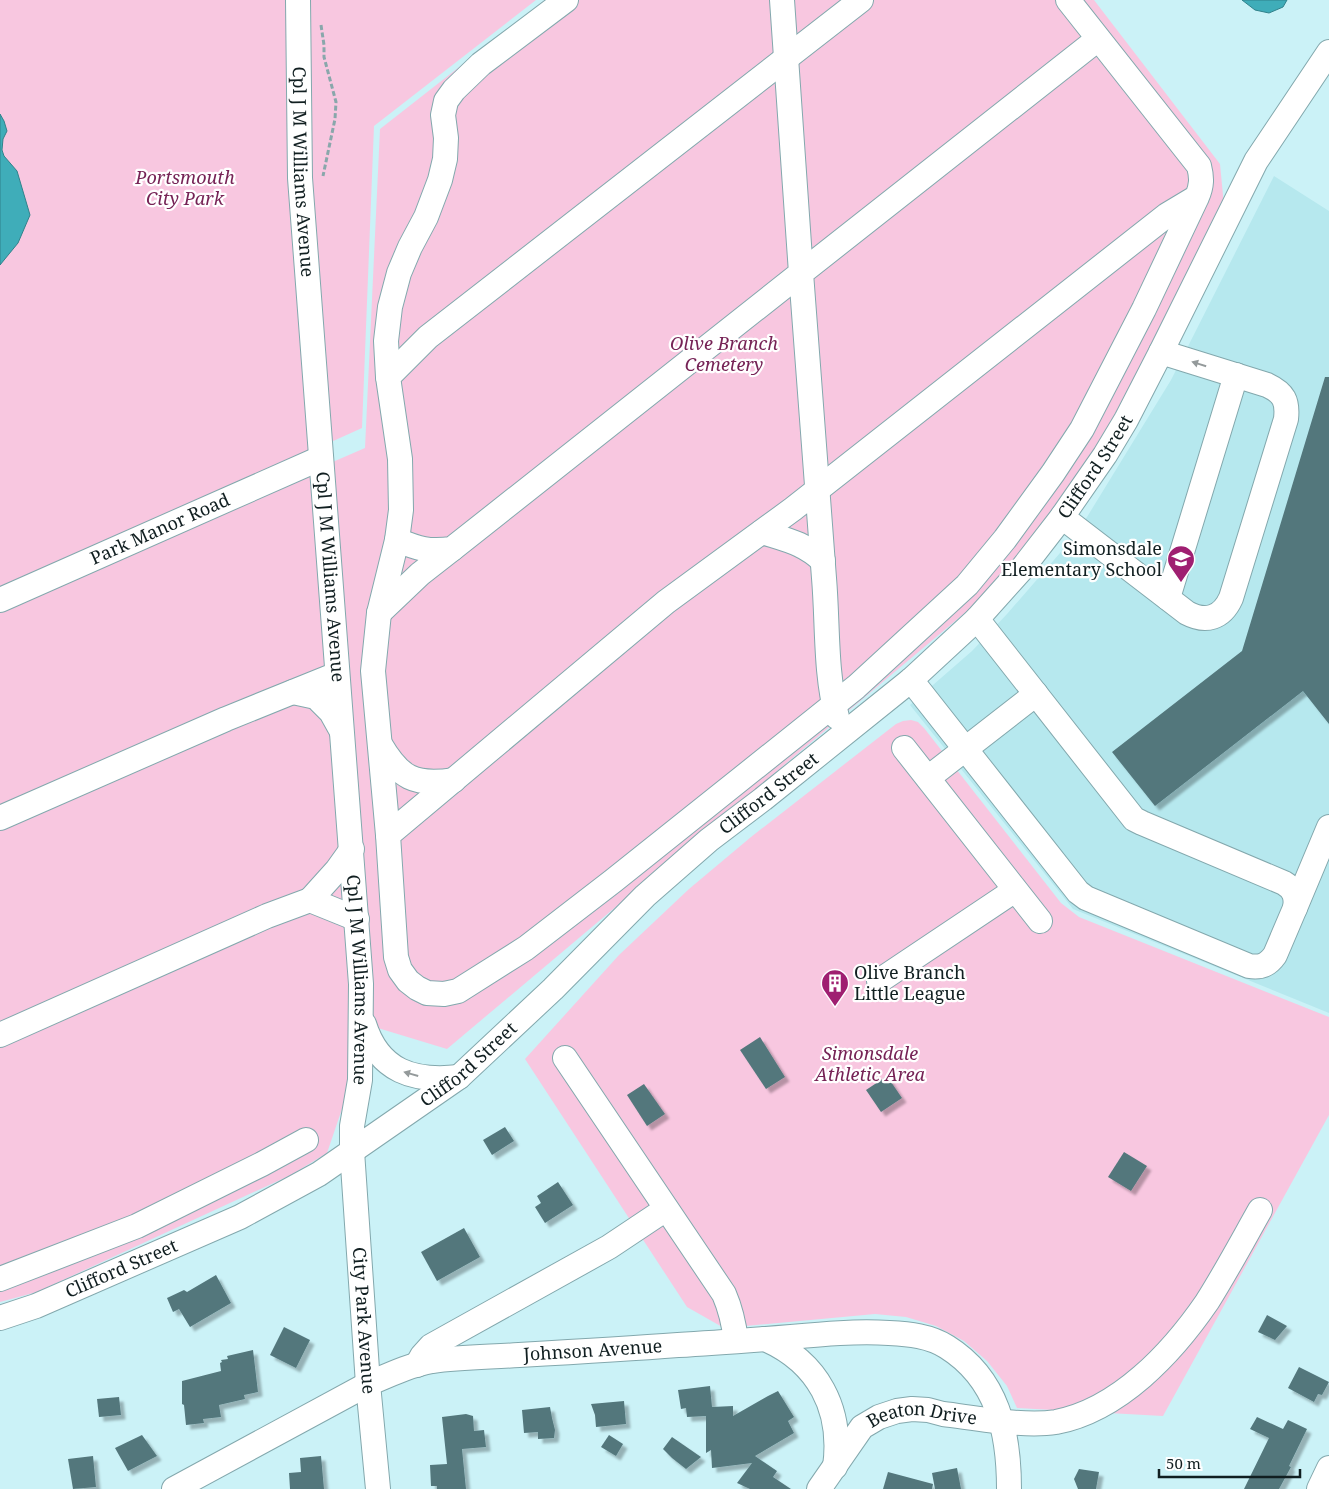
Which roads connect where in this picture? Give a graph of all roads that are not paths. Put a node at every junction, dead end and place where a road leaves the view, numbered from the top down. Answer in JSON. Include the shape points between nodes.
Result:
{"nodes":[{"id":1,"x":298,"y":0,"type":"edge"},
{"id":2,"x":566,"y":0,"type":"edge"},
{"id":3,"x":782,"y":0,"type":"edge"},
{"id":4,"x":860,"y":0,"type":"edge"},
{"id":5,"x":1068,"y":0,"type":"edge"},
{"id":6,"x":1098,"y":38,"type":"junction"},
{"id":7,"x":1329,"y":52,"type":"edge"},
{"id":8,"x":787,"y":58,"type":"junction"},
{"id":9,"x":1197,"y":197,"type":"junction"},
{"id":10,"x":801,"y":273,"type":"junction"},
{"id":11,"x":1162,"y":352,"type":"junction"},
{"id":12,"x":1236,"y":375,"type":"junction"},
{"id":13,"x":388,"y":377,"type":"junction"},
{"id":14,"x":321,"y":458,"type":"junction"},
{"id":15,"x":817,"y":490,"type":"junction"},
{"id":16,"x":1062,"y":518,"type":"junction"},
{"id":17,"x":762,"y":532,"type":"junction"},
{"id":18,"x":397,"y":540,"type":"junction"},
{"id":19,"x":452,"y":549,"type":"junction"},
{"id":20,"x":823,"y":561,"type":"junction"},
{"id":21,"x":1168,"y":598,"type":"junction"},
{"id":22,"x":0,"y":600,"type":"edge"},
{"id":23,"x":379,"y":613,"type":"junction"},
{"id":24,"x":977,"y":619,"type":"junction"},
{"id":25,"x":334,"y":636,"type":"junction"},
{"id":26,"x":337,"y":674,"type":"junction"},
{"id":27,"x":911,"y":680,"type":"junction"},
{"id":28,"x":293,"y":692,"type":"junction"},
{"id":29,"x":1036,"y":694,"type":"junction"},
{"id":30,"x":833,"y":704,"type":"junction"},
{"id":31,"x":342,"y":733,"type":"junction"},
{"id":32,"x":841,"y":736,"type":"junction"},
{"id":33,"x":379,"y":741,"type":"junction"},
{"id":34,"x":904,"y":748,"type":"dead end"},
{"id":35,"x":965,"y":749,"type":"junction"},
{"id":36,"x":928,"y":778,"type":"junction"},
{"id":37,"x":454,"y":780,"type":"junction"},
{"id":38,"x":0,"y":818,"type":"edge"},
{"id":39,"x":1329,"y":827,"type":"edge"},
{"id":40,"x":388,"y":835,"type":"junction"},
{"id":41,"x":352,"y":849,"type":"junction"},
{"id":42,"x":1015,"y":890,"type":"junction"},
{"id":43,"x":310,"y":900,"type":"junction"},
{"id":44,"x":1295,"y":908,"type":"junction"},
{"id":45,"x":357,"y":919,"type":"junction"},
{"id":46,"x":1040,"y":921,"type":"dead end"},
{"id":47,"x":879,"y":981,"type":"dead end"},
{"id":48,"x":362,"y":1017,"type":"junction"},
{"id":49,"x":0,"y":1035,"type":"edge"},
{"id":50,"x":565,"y":1058,"type":"dead end"},
{"id":51,"x":459,"y":1077,"type":"junction"},
{"id":52,"x":306,"y":1140,"type":"dead end"},
{"id":53,"x":352,"y":1151,"type":"junction"},
{"id":54,"x":666,"y":1209,"type":"junction"},
{"id":55,"x":1260,"y":1210,"type":"dead end"},
{"id":56,"x":0,"y":1278,"type":"edge"},
{"id":57,"x":0,"y":1318,"type":"edge"},
{"id":58,"x":765,"y":1339,"type":"junction"},
{"id":59,"x":736,"y":1341,"type":"junction"},
{"id":60,"x":417,"y":1365,"type":"junction"},
{"id":61,"x":368,"y":1384,"type":"junction"},
{"id":62,"x":1001,"y":1420,"type":"junction"},
{"id":63,"x":1329,"y":1468,"type":"edge"},
{"id":64,"x":834,"y":1478,"type":"edge"},
{"id":65,"x":174,"y":1489,"type":"edge"},
{"id":66,"x":378,"y":1489,"type":"edge"},
{"id":67,"x":819,"y":1489,"type":"edge"},
{"id":68,"x":1009,"y":1489,"type":"edge"},
{"id":69,"x":1319,"y":1489,"type":"edge"}],
"edges":[{"from":1,"to":14,"type":"street","name":"Cpl J M Williams Avenue","via":[[300,178]]},
{"from":2,"to":13,"type":"street","via":[[482,64],[446,101],[443,115],[445,160],[440,180],[399,273],[390,307],[386,341]]},
{"from":3,"to":8,"type":"street"},
{"from":4,"to":8,"type":"street"},
{"from":5,"to":6,"type":"street"},
{"from":6,"to":9,"type":"street","via":[[1199,166],[1202,177]]},
{"from":6,"to":10,"type":"street"},
{"from":7,"to":11,"type":"street","name":"Clifford Street","via":[[1256,161]]},
{"from":8,"to":10,"type":"street"},
{"from":8,"to":13,"type":"street","via":[[428,337]]},
{"from":9,"to":15,"type":"street","via":[[1167,215]]},
{"from":9,"to":30,"type":"street","via":[[1082,429],[1054,474],[968,585]]},
{"from":10,"to":15,"type":"street"},
{"from":10,"to":19,"type":"street"},
{"from":12,"to":11,"type":"street","one_way":true},
{"from":11,"to":16,"type":"street","name":"Clifford Street","via":[[1105,456]]},
{"from":12,"to":21,"type":"street"},
{"from":12,"to":21,"type":"street","via":[[1277,390],[1284,398],[1286,419],[1227,607],[1212,617],[1195,617]]},
{"from":13,"to":18,"type":"street","via":[[400,459],[401,510]]},
{"from":14,"to":22,"type":"street","name":"Park Manor Road"},
{"from":14,"to":25,"type":"street","name":"Cpl J M Williams Avenue"},
{"from":15,"to":17,"type":"street"},
{"from":15,"to":20,"type":"street"},
{"from":16,"to":21,"type":"street"},
{"from":16,"to":24,"type":"street","name":"Clifford Street"},
{"from":17,"to":20,"type":"street","via":[[799,544]]},
{"from":17,"to":37,"type":"street","via":[[666,602]]},
{"from":18,"to":19,"type":"street","via":[[433,551]]},
{"from":18,"to":23,"type":"street"},
{"from":19,"to":23,"type":"street"},
{"from":20,"to":30,"type":"street","via":[[828,670]]},
{"from":23,"to":33,"type":"street","via":[[372,671]]},
{"from":24,"to":27,"type":"street","name":"Clifford Street"},
{"from":24,"to":29,"type":"street"},
{"from":25,"to":26,"type":"street","name":"Cpl J M Williams Avenue"},
{"from":25,"to":28,"type":"street","via":[[324,657]]},
{"from":26,"to":28,"type":"street"},
{"from":26,"to":31,"type":"street","name":"Cpl J M Williams Avenue"},
{"from":27,"to":32,"type":"street","name":"Clifford Street"},
{"from":27,"to":35,"type":"street"},
{"from":28,"to":31,"type":"street","via":[[316,697],[331,712]]},
{"from":28,"to":38,"type":"street"},
{"from":29,"to":35,"type":"street"},
{"from":29,"to":44,"type":"street","via":[[1134,818],[1284,883],[1295,894]]},
{"from":30,"to":32,"type":"street"},
{"from":30,"to":40,"type":"street","via":[[526,948],[458,991],[427,993],[408,981],[400,970],[396,957]]},
{"from":31,"to":41,"type":"street","name":"Cpl J M Williams Avenue"},
{"from":32,"to":51,"type":"street","name":"Clifford Street","via":[[644,896],[553,989]]},
{"from":33,"to":37,"type":"street","via":[[400,772],[421,782]]},
{"from":33,"to":40,"type":"street"},
{"from":34,"to":36,"type":"street"},
{"from":35,"to":36,"type":"street"},
{"from":35,"to":44,"type":"street","via":[[1086,898],[1256,968],[1264,966],[1275,956]]},
{"from":36,"to":42,"type":"street"},
{"from":37,"to":40,"type":"street"},
{"from":39,"to":44,"type":"street"},
{"from":41,"to":43,"type":"street"},
{"from":41,"to":45,"type":"street","name":"Cpl J M Williams Avenue"},
{"from":42,"to":46,"type":"street"},
{"from":42,"to":47,"type":"street"},
{"from":43,"to":45,"type":"street"},
{"from":43,"to":49,"type":"street","via":[[266,916]]},
{"from":45,"to":48,"type":"street","name":"Cpl J M Williams Avenue"},
{"from":51,"to":48,"type":"street","one_way":true,"via":[[422,1077],[391,1066],[377,1052]]},
{"from":48,"to":53,"type":"street","name":"Cpl J M Williams Avenue","via":[[360,1080],[352,1126]]},
{"from":50,"to":54,"type":"street"},
{"from":51,"to":53,"type":"street","name":"Clifford Street"},
{"from":52,"to":56,"type":"street","via":[[137,1226]]},
{"from":53,"to":57,"type":"street","name":"Clifford Street","via":[[319,1174],[240,1217],[36,1306]]},
{"from":53,"to":61,"type":"street","name":"City Park Avenue"},
{"from":54,"to":59,"type":"street","via":[[724,1294],[730,1307]]},
{"from":54,"to":60,"type":"street","via":[[609,1247],[431,1346]]},
{"from":55,"to":62,"type":"street","name":"Beaton Drive","via":[[1206,1302],[1179,1338],[1130,1386],[1106,1404],[1056,1422],[1035,1424]]},
{"from":58,"to":59,"type":"street","name":"Johnson Avenue"},
{"from":58,"to":62,"type":"street","name":"Johnson Avenue","via":[[841,1332],[921,1336],[946,1346],[967,1362],[982,1378]]},
{"from":58,"to":64,"type":"street","via":[[795,1355],[822,1388],[836,1428]]},
{"from":59,"to":60,"type":"street","name":"Johnson Avenue","via":[[463,1357]]},
{"from":60,"to":61,"type":"street","name":"Johnson Avenue"},
{"from":61,"to":65,"type":"street","name":"Johnson Avenue"},
{"from":61,"to":66,"type":"street","name":"City Park Avenue"},
{"from":62,"to":64,"type":"street","name":"Beaton Drive","via":[[912,1409],[879,1417],[862,1427]]},
{"from":62,"to":68,"type":"street","name":"Johnson Avenue"},
{"from":63,"to":69,"type":"street"},
{"from":64,"to":67,"type":"street","name":"Beaton Drive"}]}
